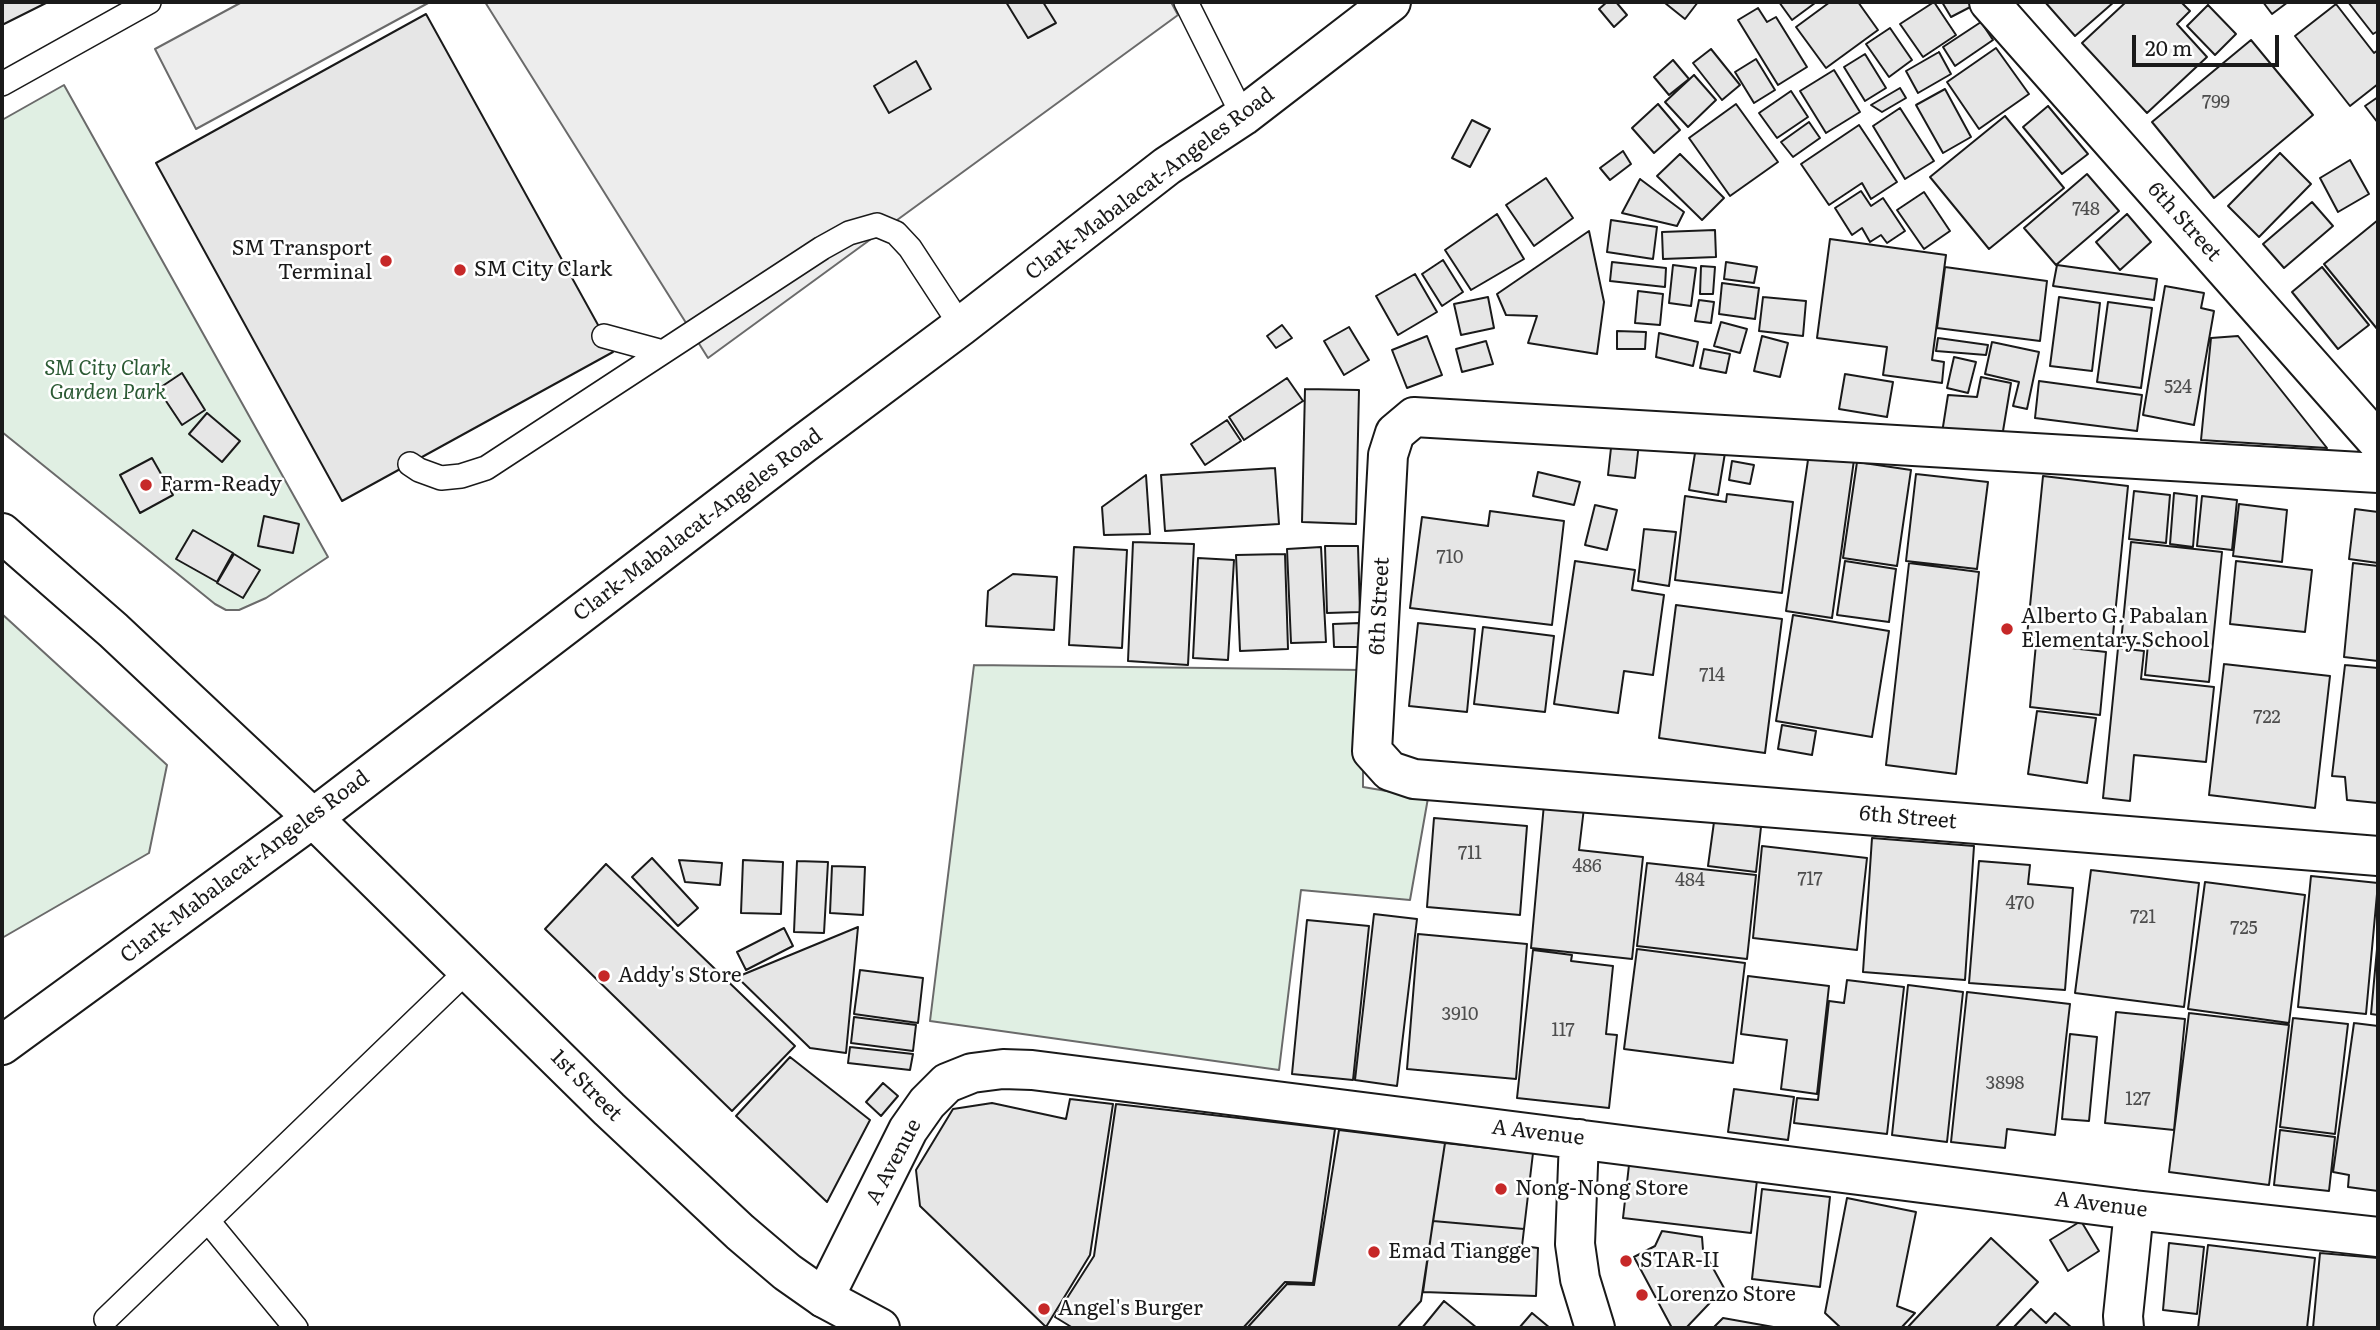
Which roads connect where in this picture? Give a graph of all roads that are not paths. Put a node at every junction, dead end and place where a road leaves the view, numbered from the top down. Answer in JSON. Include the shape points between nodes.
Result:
{"nodes":[{"id":1,"x":149,"y":2,"type":"edge"},
{"id":2,"x":1186,"y":2,"type":"edge"},
{"id":3,"x":1391,"y":2,"type":"edge"},
{"id":4,"x":1989,"y":2,"type":"edge"},
{"id":5,"x":2,"y":84,"type":"edge"},
{"id":6,"x":1243,"y":116,"type":"junction"},
{"id":7,"x":961,"y":326,"type":"junction"},
{"id":8,"x":604,"y":336,"type":"dead end"},
{"id":9,"x":663,"y":352,"type":"junction"},
{"id":10,"x":2378,"y":442,"type":"edge"},
{"id":11,"x":411,"y":464,"type":"dead end"},
{"id":12,"x":2378,"y":473,"type":"edge"},
{"id":13,"x":2,"y":533,"type":"edge"},
{"id":14,"x":313,"y":818,"type":"junction"},
{"id":15,"x":2378,"y":856,"type":"edge"},
{"id":16,"x":470,"y":970,"type":"junction"},
{"id":17,"x":2,"y":1045,"type":"edge"},
{"id":18,"x":1579,"y":1139,"type":"junction"},
{"id":19,"x":2134,"y":1210,"type":"junction"},
{"id":20,"x":208,"y":1221,"type":"junction"},
{"id":21,"x":2378,"y":1237,"type":"edge"},
{"id":22,"x":824,"y":1298,"type":"junction"},
{"id":23,"x":106,"y":1319,"type":"dead end"},
{"id":24,"x":296,"y":1328,"type":"edge"},
{"id":25,"x":880,"y":1328,"type":"edge"},
{"id":26,"x":1595,"y":1328,"type":"edge"},
{"id":27,"x":2124,"y":1328,"type":"edge"}],
"edges":[{"from":1,"to":5,"type":"lane"},
{"from":2,"to":6,"type":"lane"},
{"from":3,"to":6,"type":"street","name":"Clark-Mabalacat-Angeles Road"},
{"from":4,"to":10,"type":"street","name":"6th Street"},
{"from":6,"to":7,"type":"street","name":"Clark-Mabalacat-Angeles Road","via":[[1167,166]]},
{"from":7,"to":9,"type":"lane","via":[[910,248],[896,233],[877,225],[821,248]]},
{"from":7,"to":14,"type":"street","name":"Clark-Mabalacat-Angeles Road"},
{"from":8,"to":9,"type":"lane"},
{"from":9,"to":11,"type":"lane","via":[[486,468],[441,478]]},
{"from":12,"to":15,"type":"street","name":"6th Street","via":[[1415,417],[1395,433],[1388,455],[1372,751],[1390,771],[1414,779]]},
{"from":13,"to":14,"type":"street","name":"1st Street"},
{"from":14,"to":16,"type":"street","name":"1st Street"},
{"from":14,"to":17,"type":"street","name":"Clark-Mabalacat-Angeles Road"},
{"from":16,"to":20,"type":"lane"},
{"from":16,"to":22,"type":"street","name":"1st Street","via":[[740,1232]]},
{"from":18,"to":19,"type":"street","name":"A Avenue"},
{"from":18,"to":22,"type":"street","name":"A Avenue","via":[[1032,1070],[972,1073],[947,1083],[908,1130]]},
{"from":18,"to":26,"type":"street","via":[[1574,1244]]},
{"from":19,"to":21,"type":"street","name":"A Avenue"},
{"from":19,"to":27,"type":"street"},
{"from":20,"to":23,"type":"lane"},
{"from":20,"to":24,"type":"lane"},
{"from":22,"to":25,"type":"street","name":"1st Street"}]}
